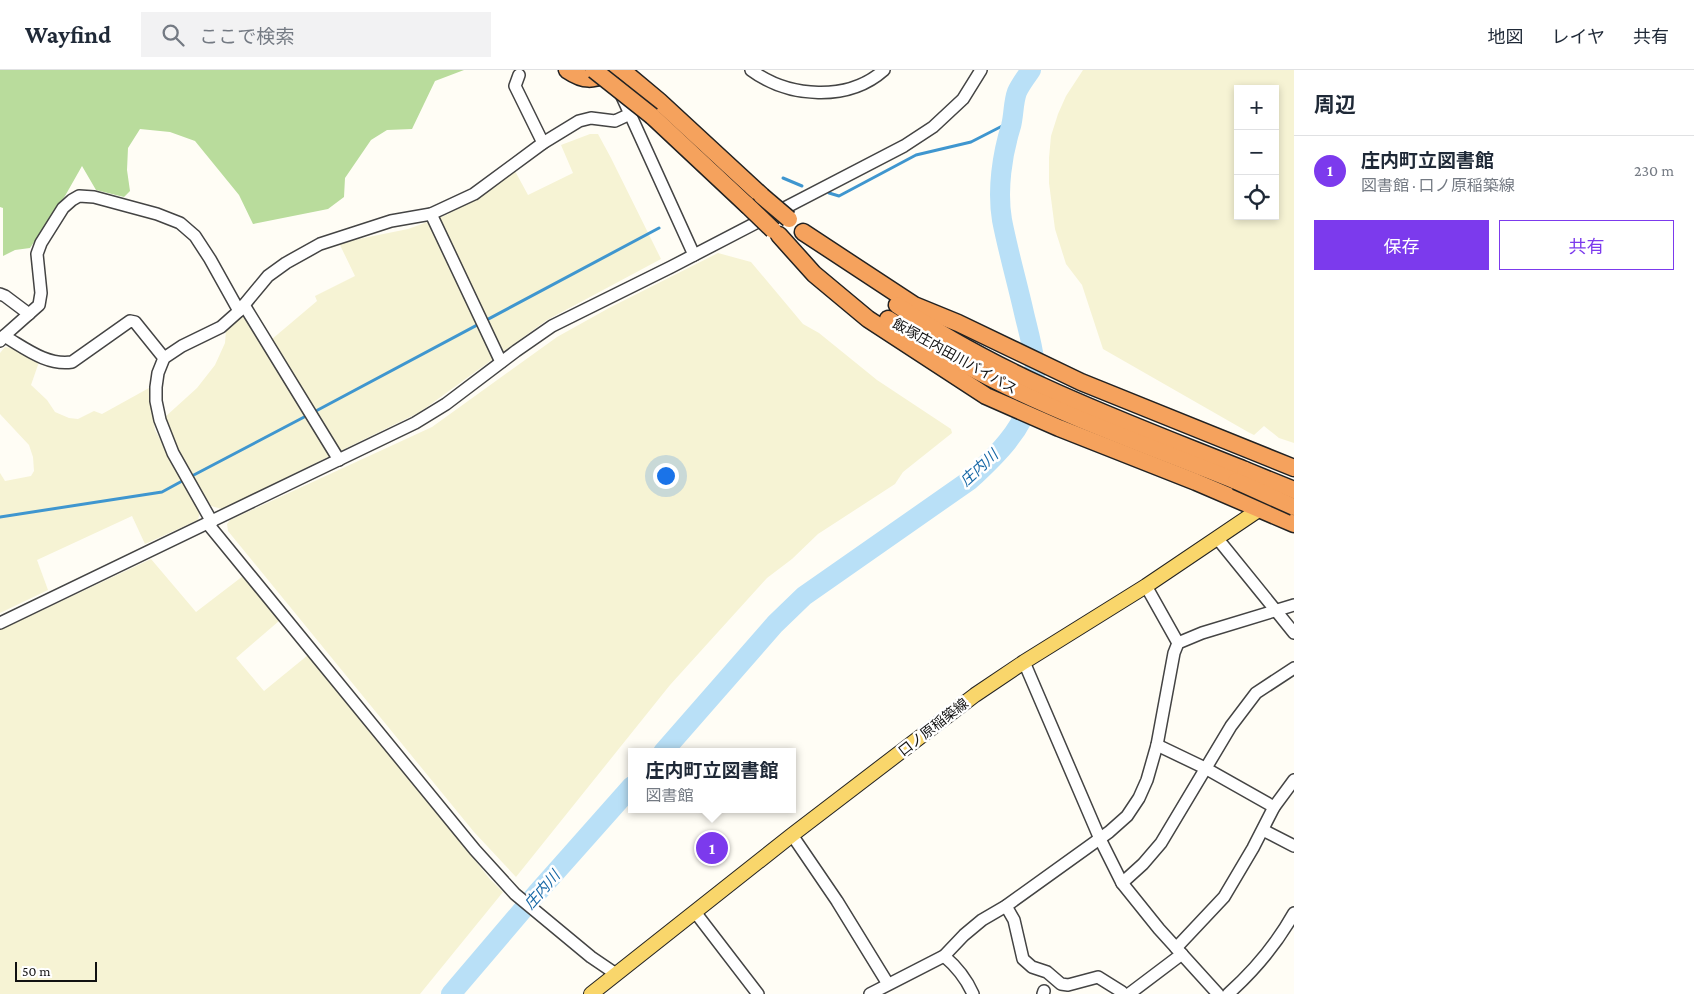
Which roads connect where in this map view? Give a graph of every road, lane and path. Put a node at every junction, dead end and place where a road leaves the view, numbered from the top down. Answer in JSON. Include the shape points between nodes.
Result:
{"nodes":[{"id":1,"x":567,"y":70,"type":"edge"},
{"id":2,"x":594,"y":70,"type":"edge"},
{"id":3,"x":751,"y":70,"type":"edge"},
{"id":4,"x":884,"y":70,"type":"edge"},
{"id":5,"x":981,"y":70,"type":"edge"},
{"id":6,"x":614,"y":71,"type":"edge"},
{"id":7,"x":519,"y":75,"type":"dead end"},
{"id":8,"x":630,"y":114,"type":"junction"},
{"id":9,"x":543,"y":143,"type":"junction"},
{"id":10,"x":430,"y":214,"type":"junction"},
{"id":11,"x":776,"y":232,"type":"junction"},
{"id":12,"x":803,"y":232,"type":"junction"},
{"id":13,"x":694,"y":255,"type":"junction"},
{"id":14,"x":0,"y":294,"type":"edge"},
{"id":15,"x":242,"y":308,"type":"junction"},
{"id":16,"x":29,"y":314,"type":"junction"},
{"id":17,"x":2,"y":339,"type":"edge"},
{"id":18,"x":164,"y":358,"type":"junction"},
{"id":19,"x":501,"y":362,"type":"junction"},
{"id":20,"x":995,"y":372,"type":"junction"},
{"id":21,"x":339,"y":460,"type":"junction"},
{"id":22,"x":1294,"y":468,"type":"edge"},
{"id":23,"x":1241,"y":476,"type":"junction"},
{"id":24,"x":1294,"y":489,"type":"edge"},
{"id":25,"x":1294,"y":508,"type":"edge"},
{"id":26,"x":1259,"y":509,"type":"junction"},
{"id":27,"x":210,"y":523,"type":"junction"},
{"id":28,"x":1294,"y":524,"type":"edge"},
{"id":29,"x":1217,"y":538,"type":"junction"},
{"id":30,"x":1146,"y":586,"type":"junction"},
{"id":31,"x":1294,"y":605,"type":"edge"},
{"id":32,"x":1276,"y":612,"type":"junction"},
{"id":33,"x":0,"y":623,"type":"edge"},
{"id":34,"x":1294,"y":633,"type":"edge"},
{"id":35,"x":1178,"y":643,"type":"junction"},
{"id":36,"x":1024,"y":662,"type":"junction"},
{"id":37,"x":1294,"y":668,"type":"edge"},
{"id":38,"x":1157,"y":745,"type":"junction"},
{"id":39,"x":1205,"y":768,"type":"junction"},
{"id":40,"x":1294,"y":780,"type":"edge"},
{"id":41,"x":1274,"y":807,"type":"junction"},
{"id":42,"x":1263,"y":830,"type":"junction"},
{"id":43,"x":792,"y":835,"type":"junction"},
{"id":44,"x":1100,"y":839,"type":"junction"},
{"id":45,"x":1294,"y":846,"type":"edge"},
{"id":46,"x":1122,"y":883,"type":"junction"},
{"id":47,"x":1006,"y":906,"type":"junction"},
{"id":48,"x":695,"y":912,"type":"junction"},
{"id":49,"x":1294,"y":913,"type":"edge"},
{"id":50,"x":1179,"y":951,"type":"junction"},
{"id":51,"x":944,"y":956,"type":"junction"},
{"id":52,"x":616,"y":974,"type":"junction"},
{"id":53,"x":888,"y":984,"type":"junction"},
{"id":54,"x":1125,"y":993,"type":"edge"},
{"id":55,"x":591,"y":994,"type":"edge"},
{"id":56,"x":758,"y":994,"type":"edge"},
{"id":57,"x":870,"y":994,"type":"edge"},
{"id":58,"x":973,"y":994,"type":"edge"},
{"id":59,"x":1218,"y":994,"type":"edge"},
{"id":60,"x":1228,"y":994,"type":"edge"}],
"edges":[{"from":1,"to":6,"type":"highway","via":[[587,80]]},
{"from":2,"to":11,"type":"highway","name":"飯塚庄内田川バイパス","bridge":true,"via":[[652,116]]},
{"from":3,"to":4,"type":"street","via":[[777,84],[822,93],[860,85],[873,80]]},
{"from":5,"to":13,"type":"street","via":[[963,99],[933,127],[904,146]]},
{"from":6,"to":8,"type":"street"},
{"from":6,"to":12,"type":"highway","name":"飯塚庄内田川バイパス","bridge":true,"via":[[660,101]]},
{"from":7,"to":9,"type":"street","via":[[515,86]]},
{"from":8,"to":9,"type":"street","via":[[615,121],[591,118],[579,121]]},
{"from":8,"to":13,"type":"street"},
{"from":9,"to":10,"type":"street","via":[[474,194]]},
{"from":10,"to":15,"type":"street","via":[[391,221],[320,244],[268,276]]},
{"from":10,"to":19,"type":"street"},
{"from":11,"to":20,"type":"highway","name":"飯塚庄内田川バイパス","via":[[881,316],[930,345]]},
{"from":11,"to":26,"type":"highway","via":[[814,274],[868,319],[986,396]]},
{"from":12,"to":20,"type":"highway","name":"飯塚庄内田川バイパス","via":[[862,281]]},
{"from":12,"to":22,"type":"highway","via":[[914,305],[1081,382]]},
{"from":13,"to":19,"type":"street","via":[[552,326]]},
{"from":14,"to":16,"type":"street"},
{"from":15,"to":16,"type":"street","via":[[195,236],[180,223],[94,197],[79,196],[63,208],[41,243],[37,254],[41,299]]},
{"from":15,"to":18,"type":"street","via":[[220,327]]},
{"from":15,"to":21,"type":"street"},
{"from":16,"to":17,"type":"street"},
{"from":17,"to":18,"type":"street","via":[[49,361],[72,362],[130,320]]},
{"from":18,"to":27,"type":"street","via":[[156,387],[160,420]]},
{"from":19,"to":21,"type":"street","via":[[446,404]]},
{"from":20,"to":23,"type":"highway","name":"飯塚庄内田川バイパス"},
{"from":21,"to":27,"type":"street"},
{"from":23,"to":24,"type":"highway","name":"飯塚庄内田川バイパス","bridge":true},
{"from":23,"to":25,"type":"highway","name":"飯塚庄内田川バイパス","bridge":true},
{"from":24,"to":26,"type":"main road","name":"口ノ原稲築線"},
{"from":26,"to":28,"type":"highway"},
{"from":26,"to":29,"type":"main road","name":"口ノ原稲築線"},
{"from":27,"to":33,"type":"street"},
{"from":27,"to":52,"type":"street","via":[[515,894]]},
{"from":29,"to":30,"type":"main road","name":"口ノ原稲築線"},
{"from":29,"to":32,"type":"street"},
{"from":30,"to":35,"type":"street"},
{"from":30,"to":36,"type":"main road","name":"口ノ原稲築線"},
{"from":31,"to":32,"type":"street"},
{"from":32,"to":34,"type":"street"},
{"from":32,"to":35,"type":"street"},
{"from":35,"to":38,"type":"street"},
{"from":36,"to":43,"type":"main road","name":"口ノ原稲築線","via":[[975,695]]},
{"from":36,"to":44,"type":"street"},
{"from":37,"to":39,"type":"street","via":[[1256,693]]},
{"from":38,"to":39,"type":"street"},
{"from":38,"to":44,"type":"street","via":[[1139,798],[1127,816]]},
{"from":39,"to":41,"type":"street"},
{"from":39,"to":46,"type":"street","via":[[1161,843]]},
{"from":40,"to":41,"type":"street"},
{"from":41,"to":42,"type":"street"},
{"from":42,"to":45,"type":"street"},
{"from":42,"to":50,"type":"street","via":[[1224,898]]},
{"from":43,"to":48,"type":"main road","name":"口ノ原稲築線"},
{"from":43,"to":53,"type":"street"},
{"from":44,"to":46,"type":"street"},
{"from":44,"to":47,"type":"street"},
{"from":46,"to":50,"type":"street"},
{"from":47,"to":51,"type":"street","via":[[982,920]]},
{"from":47,"to":54,"type":"street","via":[[1014,920],[1024,959],[1032,967],[1047,972],[1062,984],[1098,977]]},
{"from":48,"to":52,"type":"main road","name":"口ノ原稲築線"},
{"from":48,"to":56,"type":"street"},
{"from":49,"to":60,"type":"street","via":[[1268,954]]},
{"from":50,"to":54,"type":"street"},
{"from":50,"to":59,"type":"street"},
{"from":51,"to":53,"type":"street"},
{"from":51,"to":58,"type":"street","via":[[958,968]]},
{"from":52,"to":55,"type":"main road","name":"口ノ原稲築線"},
{"from":53,"to":57,"type":"street"}]}
